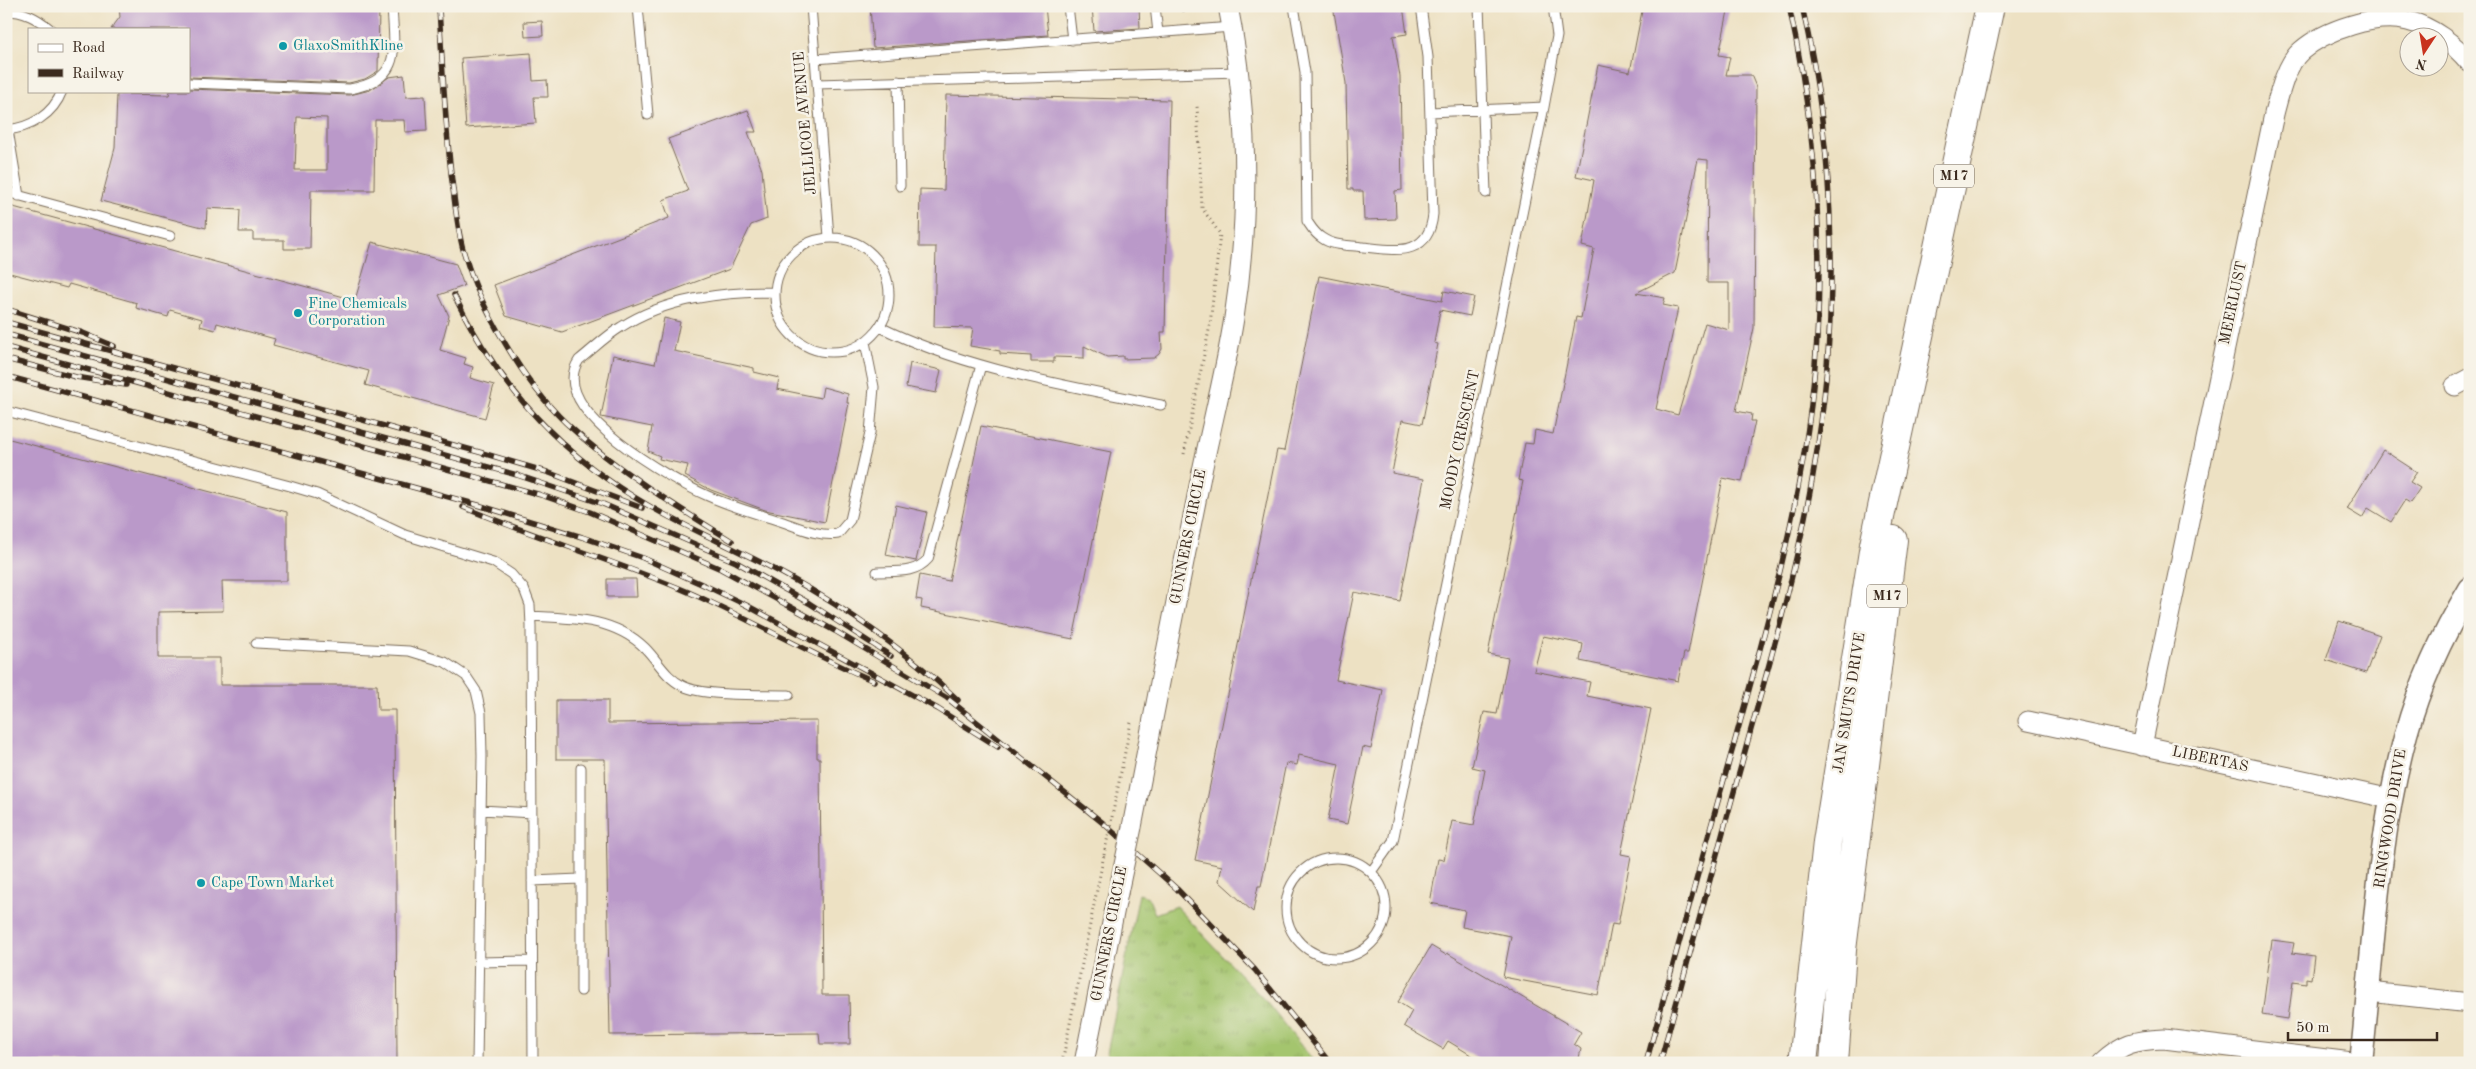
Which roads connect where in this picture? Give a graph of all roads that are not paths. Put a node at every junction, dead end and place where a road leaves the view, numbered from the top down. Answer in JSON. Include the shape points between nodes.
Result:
{"nodes":[{"id":1,"x":392,"y":6,"type":"edge"},
{"id":2,"x":638,"y":6,"type":"edge"},
{"id":3,"x":811,"y":6,"type":"edge"},
{"id":4,"x":1068,"y":6,"type":"edge"},
{"id":5,"x":1155,"y":6,"type":"edge"},
{"id":6,"x":1228,"y":6,"type":"edge"},
{"id":7,"x":1294,"y":6,"type":"edge"},
{"id":8,"x":1422,"y":6,"type":"edge"},
{"id":9,"x":1479,"y":6,"type":"edge"},
{"id":10,"x":1554,"y":6,"type":"edge"},
{"id":11,"x":1990,"y":6,"type":"edge"},
{"id":12,"x":6,"y":11,"type":"edge"},
{"id":13,"x":2408,"y":13,"type":"edge"},
{"id":14,"x":1232,"y":27,"type":"junction"},
{"id":15,"x":49,"y":28,"type":"edge"},
{"id":16,"x":1158,"y":33,"type":"junction"},
{"id":17,"x":1072,"y":40,"type":"junction"},
{"id":18,"x":815,"y":59,"type":"junction"},
{"id":19,"x":2470,"y":63,"type":"edge"},
{"id":20,"x":1239,"y":72,"type":"junction"},
{"id":21,"x":898,"y":81,"type":"junction"},
{"id":22,"x":190,"y":83,"type":"edge"},
{"id":23,"x":817,"y":84,"type":"junction"},
{"id":24,"x":61,"y":92,"type":"edge"},
{"id":25,"x":1544,"y":107,"type":"junction"},
{"id":26,"x":1482,"y":110,"type":"junction"},
{"id":27,"x":1430,"y":112,"type":"junction"},
{"id":28,"x":648,"y":115,"type":"dead end"},
{"id":29,"x":7,"y":130,"type":"edge"},
{"id":30,"x":900,"y":186,"type":"dead end"},
{"id":31,"x":6,"y":192,"type":"edge"},
{"id":32,"x":1486,"y":193,"type":"dead end"},
{"id":33,"x":19,"y":196,"type":"junction"},
{"id":34,"x":170,"y":236,"type":"dead end"},
{"id":35,"x":829,"y":237,"type":"junction"},
{"id":36,"x":774,"y":292,"type":"junction"},
{"id":37,"x":880,"y":327,"type":"junction"},
{"id":38,"x":865,"y":342,"type":"junction"},
{"id":39,"x":1918,"y":346,"type":"junction"},
{"id":40,"x":980,"y":364,"type":"junction"},
{"id":41,"x":1161,"y":405,"type":"dead end"},
{"id":42,"x":6,"y":411,"type":"edge"},
{"id":43,"x":877,"y":572,"type":"dead end"},
{"id":44,"x":2470,"y":589,"type":"edge"},
{"id":45,"x":531,"y":616,"type":"junction"},
{"id":46,"x":256,"y":643,"type":"dead end"},
{"id":47,"x":789,"y":695,"type":"dead end"},
{"id":48,"x":2028,"y":721,"type":"dead end"},
{"id":49,"x":2142,"y":746,"type":"junction"},
{"id":50,"x":581,"y":768,"type":"dead end"},
{"id":51,"x":2392,"y":799,"type":"junction"},
{"id":52,"x":481,"y":810,"type":"junction"},
{"id":53,"x":532,"y":813,"type":"junction"},
{"id":54,"x":1371,"y":872,"type":"junction"},
{"id":55,"x":580,"y":879,"type":"junction"},
{"id":56,"x":532,"y":881,"type":"junction"},
{"id":57,"x":1815,"y":954,"type":"junction"},
{"id":58,"x":532,"y":961,"type":"junction"},
{"id":59,"x":479,"y":962,"type":"junction"},
{"id":60,"x":581,"y":991,"type":"dead end"},
{"id":61,"x":2369,"y":992,"type":"junction"},
{"id":62,"x":2470,"y":1003,"type":"edge"},
{"id":63,"x":477,"y":1063,"type":"edge"},
{"id":64,"x":533,"y":1063,"type":"edge"},
{"id":65,"x":1084,"y":1063,"type":"edge"},
{"id":66,"x":1790,"y":1063,"type":"edge"},
{"id":67,"x":1803,"y":1063,"type":"edge"},
{"id":68,"x":1834,"y":1063,"type":"edge"},
{"id":69,"x":2101,"y":1063,"type":"edge"},
{"id":70,"x":2360,"y":1063,"type":"edge"}],
"edges":[{"from":1,"to":22,"type":"lane","via":[[395,53],[391,67],[366,86]]},
{"from":2,"to":28,"type":"lane"},
{"from":3,"to":18,"type":"lane","name":"JELLICOE AVENUE"},
{"from":4,"to":17,"type":"lane"},
{"from":5,"to":16,"type":"lane"},
{"from":6,"to":14,"type":"street","name":"GUNNERS CIRCLE"},
{"from":7,"to":27,"type":"lane","via":[[1304,72],[1307,221],[1322,239],[1336,244],[1401,251],[1425,238],[1432,228],[1433,214]]},
{"from":8,"to":27,"type":"lane"},
{"from":9,"to":26,"type":"lane"},
{"from":10,"to":25,"type":"lane","name":"MOODY CRESCENT","via":[[1557,36]]},
{"from":11,"to":39,"type":"main road","name":"JAN SMUTS DRIVE","number":"M17"},
{"from":12,"to":15,"type":"lane","via":[[37,18]]},
{"from":13,"to":19,"type":"street","name":"MEERLUST","via":[[2436,32]]},
{"from":13,"to":49,"type":"street","name":"MEERLUST","via":[[2347,26],[2300,52],[2284,78]]},
{"from":14,"to":16,"type":"lane"},
{"from":14,"to":20,"type":"street","name":"GUNNERS CIRCLE"},
{"from":16,"to":17,"type":"lane"},
{"from":17,"to":18,"type":"lane"},
{"from":18,"to":23,"type":"lane","name":"JELLICOE AVENUE"},
{"from":20,"to":21,"type":"lane"},
{"from":20,"to":65,"type":"street","name":"GUNNERS CIRCLE","bridge":true,"via":[[1244,131],[1244,195],[1242,253],[1234,318]]},
{"from":21,"to":23,"type":"lane"},
{"from":21,"to":30,"type":"lane"},
{"from":23,"to":35,"type":"lane","name":"JELLICOE AVENUE"},
{"from":24,"to":29,"type":"lane","via":[[40,120]]},
{"from":25,"to":26,"type":"lane"},
{"from":25,"to":54,"type":"lane","name":"MOODY CRESCENT","via":[[1393,841]]},
{"from":26,"to":27,"type":"lane"},
{"from":26,"to":32,"type":"lane"},
{"from":29,"to":33,"type":"lane"},
{"from":31,"to":33,"type":"lane"},
{"from":33,"to":34,"type":"lane"},
{"from":35,"to":36,"type":"lane","via":[[809,242],[791,254],[779,272]]},
{"from":35,"to":37,"type":"lane","via":[[850,240],[869,250],[883,267],[889,287],[889,308]]},
{"from":36,"to":38,"type":"lane","via":[[778,313],[788,332],[804,345],[824,352],[846,351]]},
{"from":36,"to":38,"type":"lane","via":[[735,292],[675,303],[621,327],[574,367],[573,388],[585,410],[611,435],[650,464],[708,496],[814,532],[838,534],[850,520],[870,433],[874,387]]},
{"from":37,"to":38,"type":"lane"},
{"from":37,"to":40,"type":"lane","via":[[934,351]]},
{"from":39,"to":57,"type":"main road","name":"JAN SMUTS DRIVE","number":"M17","via":[[1874,545],[1827,842]]},
{"from":39,"to":68,"type":"main road","name":"JAN SMUTS DRIVE","number":"M17","via":[[1842,950]]},
{"from":40,"to":41,"type":"lane"},
{"from":40,"to":43,"type":"lane","via":[[928,559],[922,567],[910,571]]},
{"from":42,"to":45,"type":"lane","via":[[317,494],[405,536],[493,562],[511,574],[524,589]]},
{"from":44,"to":51,"type":"street","name":"RINGWOOD DRIVE","via":[[2447,627],[2424,682],[2406,733]]},
{"from":45,"to":47,"type":"lane","via":[[576,618],[621,631],[636,639],[670,677],[683,686],[702,691]]},
{"from":45,"to":53,"type":"lane"},
{"from":46,"to":52,"type":"lane","via":[[409,651],[445,662],[466,676],[476,691],[481,713]]},
{"from":48,"to":49,"type":"street","name":"LIBERTAS"},
{"from":49,"to":51,"type":"street","name":"LIBERTAS"},
{"from":50,"to":55,"type":"lane"},
{"from":51,"to":61,"type":"street","name":"RINGWOOD DRIVE"},
{"from":52,"to":53,"type":"lane"},
{"from":52,"to":59,"type":"lane"},
{"from":53,"to":56,"type":"lane"},
{"from":54,"to":54,"type":"lane","via":[[1382,886],[1386,903],[1385,922],[1364,950],[1333,958],[1315,953],[1300,942],[1290,928],[1286,911],[1288,895],[1296,878],[1307,867],[1326,859],[1340,858],[1361,864]]},
{"from":55,"to":56,"type":"lane"},
{"from":55,"to":60,"type":"lane"},
{"from":56,"to":58,"type":"lane"},
{"from":57,"to":66,"type":"main road"},
{"from":57,"to":67,"type":"main road","name":"JAN SMUTS DRIVE","number":"M17"},
{"from":58,"to":59,"type":"lane"},
{"from":58,"to":64,"type":"lane"},
{"from":59,"to":63,"type":"lane"},
{"from":61,"to":62,"type":"street"},
{"from":61,"to":70,"type":"street","name":"RINGWOOD DRIVE"},
{"from":69,"to":70,"type":"street","via":[[2115,1050],[2136,1040],[2164,1039]]}]}
